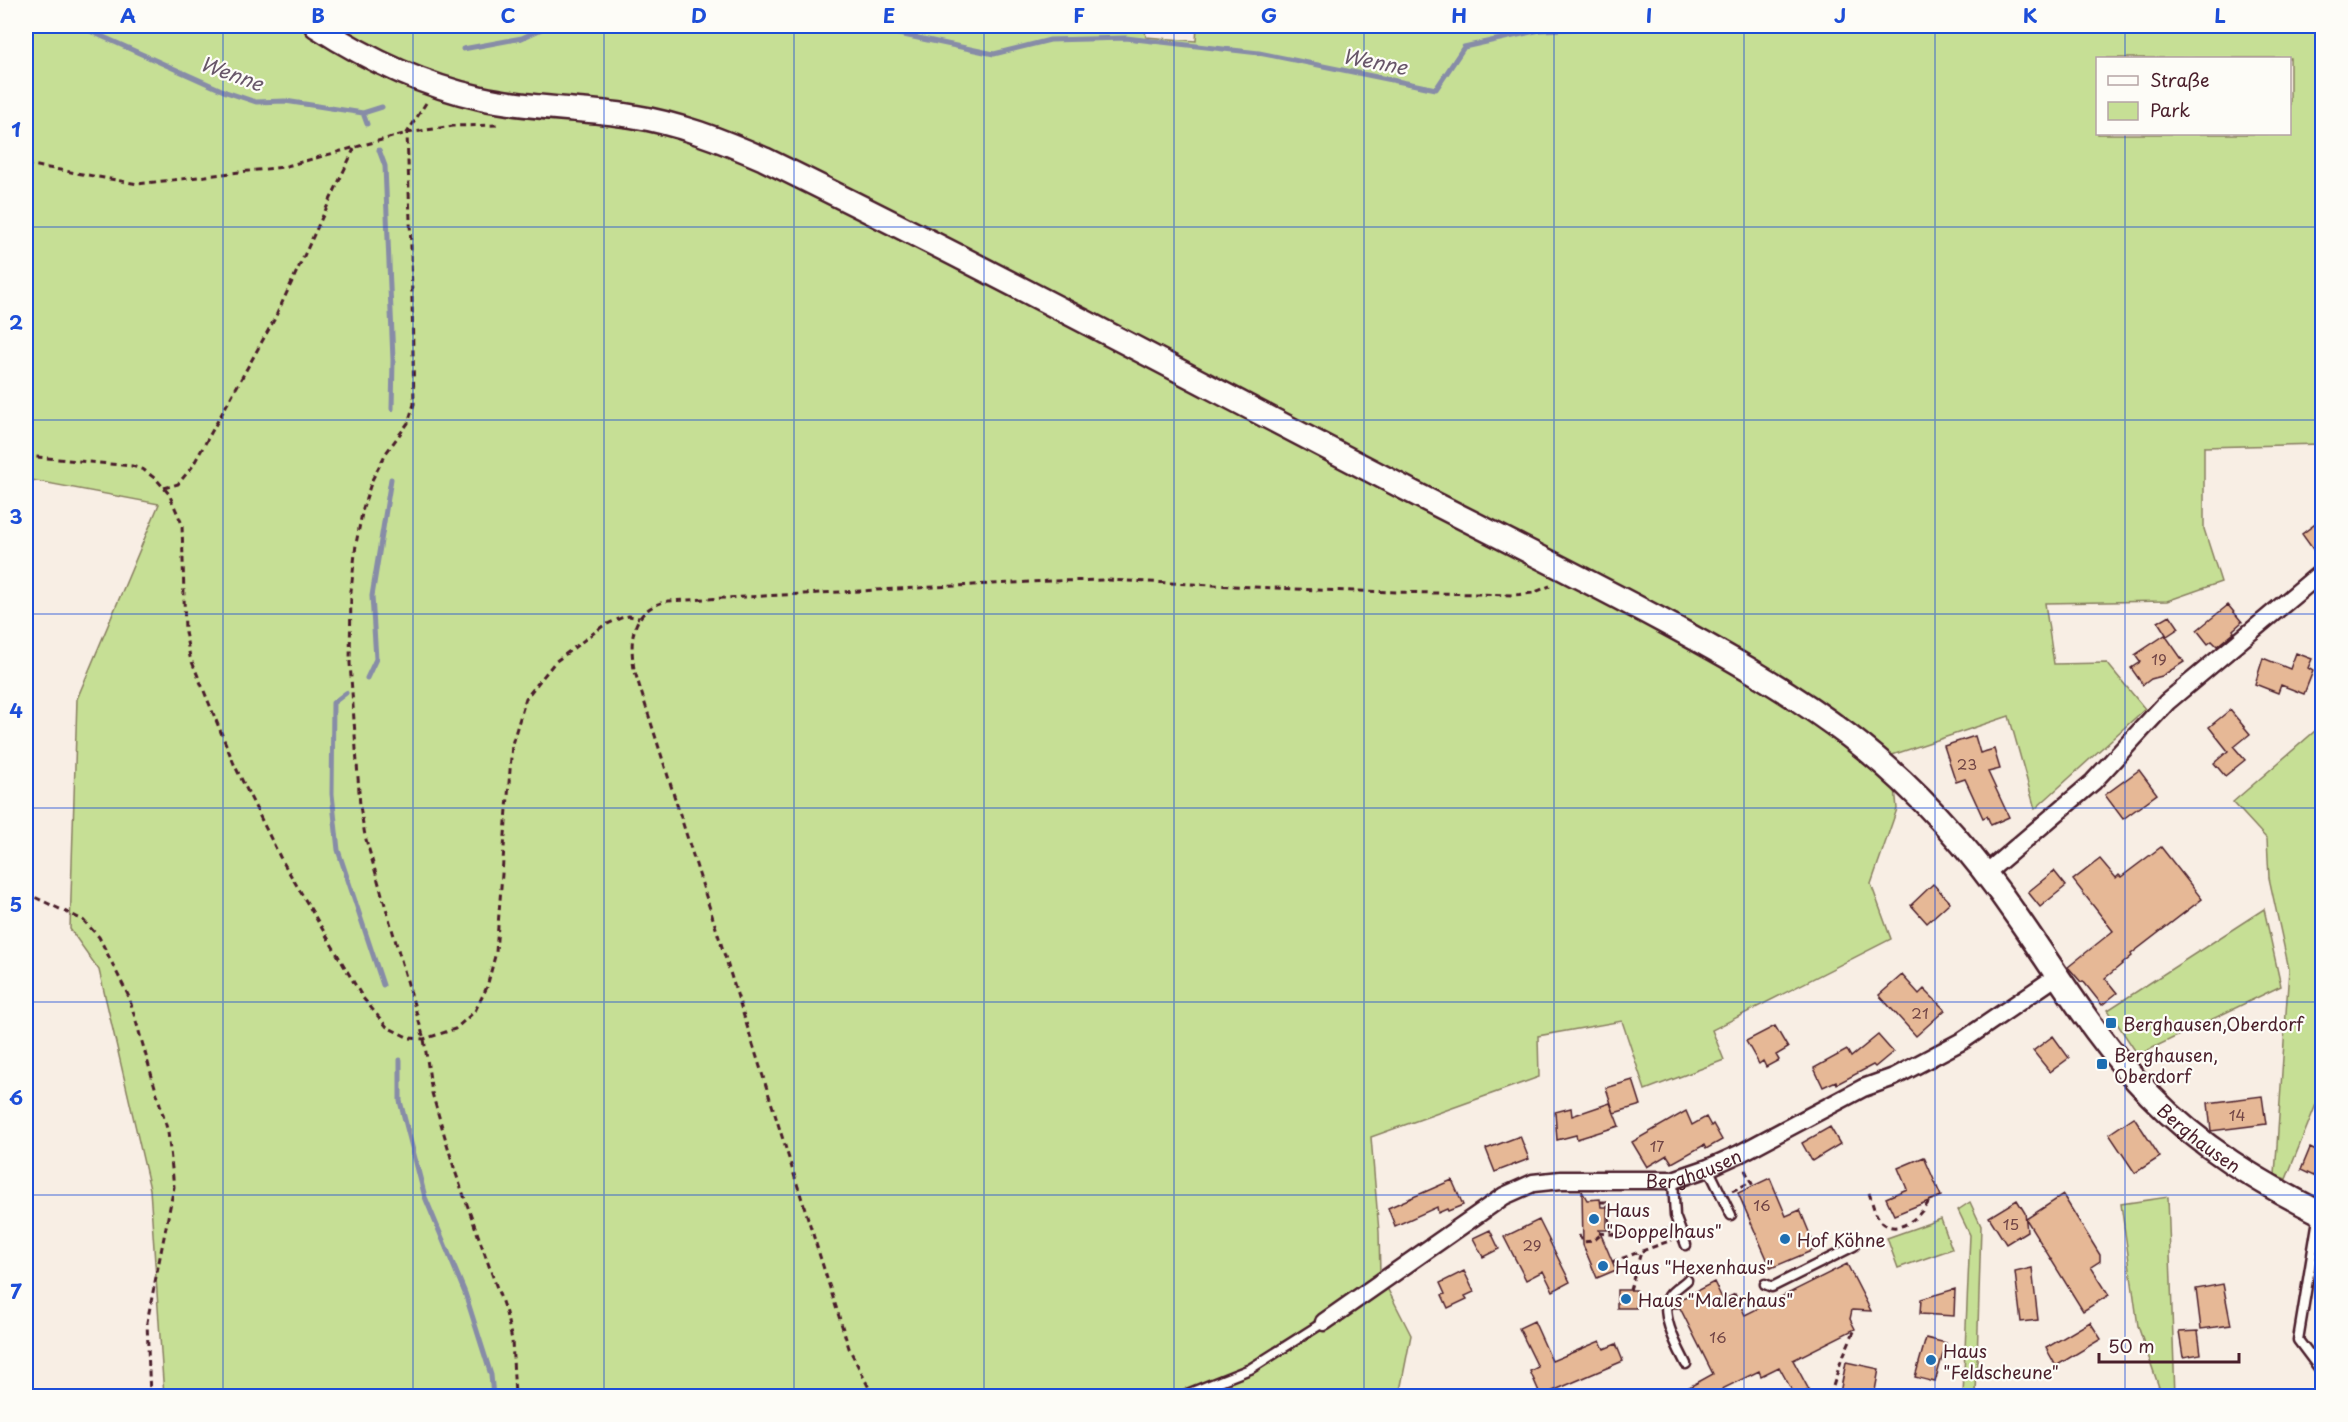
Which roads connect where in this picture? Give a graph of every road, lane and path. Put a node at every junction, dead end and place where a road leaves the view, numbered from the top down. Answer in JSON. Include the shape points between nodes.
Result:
{"nodes":[{"id":1,"x":316,"y":26,"type":"edge"},
{"id":2,"x":436,"y":86,"type":"junction"},
{"id":3,"x":499,"y":125,"type":"dead end"},
{"id":4,"x":407,"y":133,"type":"junction"},
{"id":5,"x":354,"y":148,"type":"junction"},
{"id":6,"x":26,"y":164,"type":"edge"},
{"id":7,"x":26,"y":456,"type":"edge"},
{"id":8,"x":164,"y":488,"type":"junction"},
{"id":9,"x":1564,"y":568,"type":"junction"},
{"id":10,"x":2322,"y":572,"type":"edge"},
{"id":11,"x":639,"y":618,"type":"junction"},
{"id":12,"x":1984,"y":874,"type":"junction"},
{"id":13,"x":26,"y":892,"type":"edge"},
{"id":14,"x":2057,"y":976,"type":"junction"},
{"id":15,"x":424,"y":1039,"type":"junction"},
{"id":16,"x":1708,"y":1168,"type":"junction"},
{"id":17,"x":1673,"y":1180,"type":"junction"},
{"id":18,"x":1751,"y":1182,"type":"dead end"},
{"id":19,"x":1869,"y":1193,"type":"dead end"},
{"id":20,"x":1722,"y":1196,"type":"junction"},
{"id":21,"x":1929,"y":1201,"type":"dead end"},
{"id":22,"x":1601,"y":1202,"type":"dead end"},
{"id":23,"x":2321,"y":1213,"type":"edge"},
{"id":24,"x":1731,"y":1215,"type":"dead end"},
{"id":25,"x":1678,"y":1226,"type":"junction"},
{"id":26,"x":1611,"y":1234,"type":"junction"},
{"id":27,"x":1579,"y":1235,"type":"dead end"},
{"id":28,"x":1682,"y":1235,"type":"junction"},
{"id":29,"x":1686,"y":1245,"type":"dead end"},
{"id":30,"x":1854,"y":1246,"type":"dead end"},
{"id":31,"x":1641,"y":1252,"type":"junction"},
{"id":32,"x":1612,"y":1262,"type":"dead end"},
{"id":33,"x":1687,"y":1280,"type":"dead end"},
{"id":34,"x":1765,"y":1284,"type":"dead end"},
{"id":35,"x":1630,"y":1290,"type":"dead end"},
{"id":36,"x":1324,"y":1322,"type":"joint"},
{"id":37,"x":1855,"y":1329,"type":"dead end"},
{"id":38,"x":1686,"y":1364,"type":"dead end"},
{"id":39,"x":2322,"y":1372,"type":"edge"},
{"id":40,"x":150,"y":1396,"type":"edge"},
{"id":41,"x":515,"y":1396,"type":"edge"},
{"id":42,"x":873,"y":1396,"type":"edge"},
{"id":43,"x":1182,"y":1396,"type":"edge"},
{"id":44,"x":1830,"y":1396,"type":"edge"}],
"edges":[{"from":1,"to":2,"type":"street","name":"Berghausen","via":[[377,62]]},
{"from":2,"to":4,"type":"path"},
{"from":2,"to":9,"type":"street","name":"Berghausen","via":[[484,99],[657,120],[734,146],[833,192]]},
{"from":3,"to":4,"type":"path"},
{"from":4,"to":5,"type":"path"},
{"from":4,"to":15,"type":"path","via":[[414,404],[408,423],[378,465],[363,508],[351,591],[350,663],[365,836]]},
{"from":5,"to":6,"type":"path","via":[[283,167],[138,184]]},
{"from":5,"to":8,"type":"path","via":[[274,320],[197,457],[178,484]]},
{"from":7,"to":8,"type":"path","via":[[132,466],[144,470]]},
{"from":8,"to":15,"type":"path","via":[[182,524],[184,632],[190,657],[234,764],[280,857],[363,998],[387,1027],[409,1038]]},
{"from":9,"to":11,"type":"path","via":[[1545,589],[1515,595],[1050,581],[668,601],[653,606]]},
{"from":9,"to":12,"type":"street","name":"Berghausen","via":[[1767,678],[1817,712],[1885,763],[1929,805]]},
{"from":10,"to":12,"type":"street","via":[[2167,702],[2093,782]]},
{"from":11,"to":15,"type":"path","via":[[629,616],[603,626],[555,662],[525,698],[512,744],[496,952],[487,987],[465,1023]]},
{"from":11,"to":42,"type":"path","via":[[632,643],[634,669],[849,1348]]},
{"from":12,"to":14,"type":"street","name":"Berghausen"},
{"from":13,"to":40,"type":"path","via":[[82,920],[99,937],[129,997],[168,1132],[174,1187],[147,1322]]},
{"from":14,"to":16,"type":"street","name":"Berghausen","via":[[1962,1041]]},
{"from":14,"to":23,"type":"street","name":"Berghausen","via":[[2115,1056],[2167,1112],[2245,1172]]},
{"from":15,"to":41,"type":"path","via":[[432,1093],[455,1171],[506,1312]]},
{"from":16,"to":17,"type":"street","name":"Berghausen"},
{"from":16,"to":20,"type":"lane"},
{"from":17,"to":25,"type":"lane"},
{"from":17,"to":36,"type":"street","name":"Berghausen","via":[[1561,1180],[1519,1188]]},
{"from":18,"to":20,"type":"path"},
{"from":19,"to":21,"type":"path","via":[[1879,1219],[1889,1227],[1898,1228],[1916,1218]]},
{"from":20,"to":24,"type":"lane"},
{"from":22,"to":26,"type":"path","via":[[1608,1202]]},
{"from":23,"to":39,"type":"lane","via":[[2298,1340]]},
{"from":25,"to":26,"type":"path","via":[[1655,1232]]},
{"from":25,"to":28,"type":"lane"},
{"from":26,"to":27,"type":"path","via":[[1601,1233],[1593,1241],[1582,1242]]},
{"from":28,"to":29,"type":"lane"},
{"from":28,"to":31,"type":"path"},
{"from":30,"to":34,"type":"lane","via":[[1772,1287]]},
{"from":31,"to":32,"type":"path"},
{"from":31,"to":35,"type":"path"},
{"from":33,"to":38,"type":"lane","via":[[1670,1296],[1666,1313]]},
{"from":36,"to":43,"type":"lane","via":[[1250,1369]]},
{"from":37,"to":44,"type":"path"}]}
